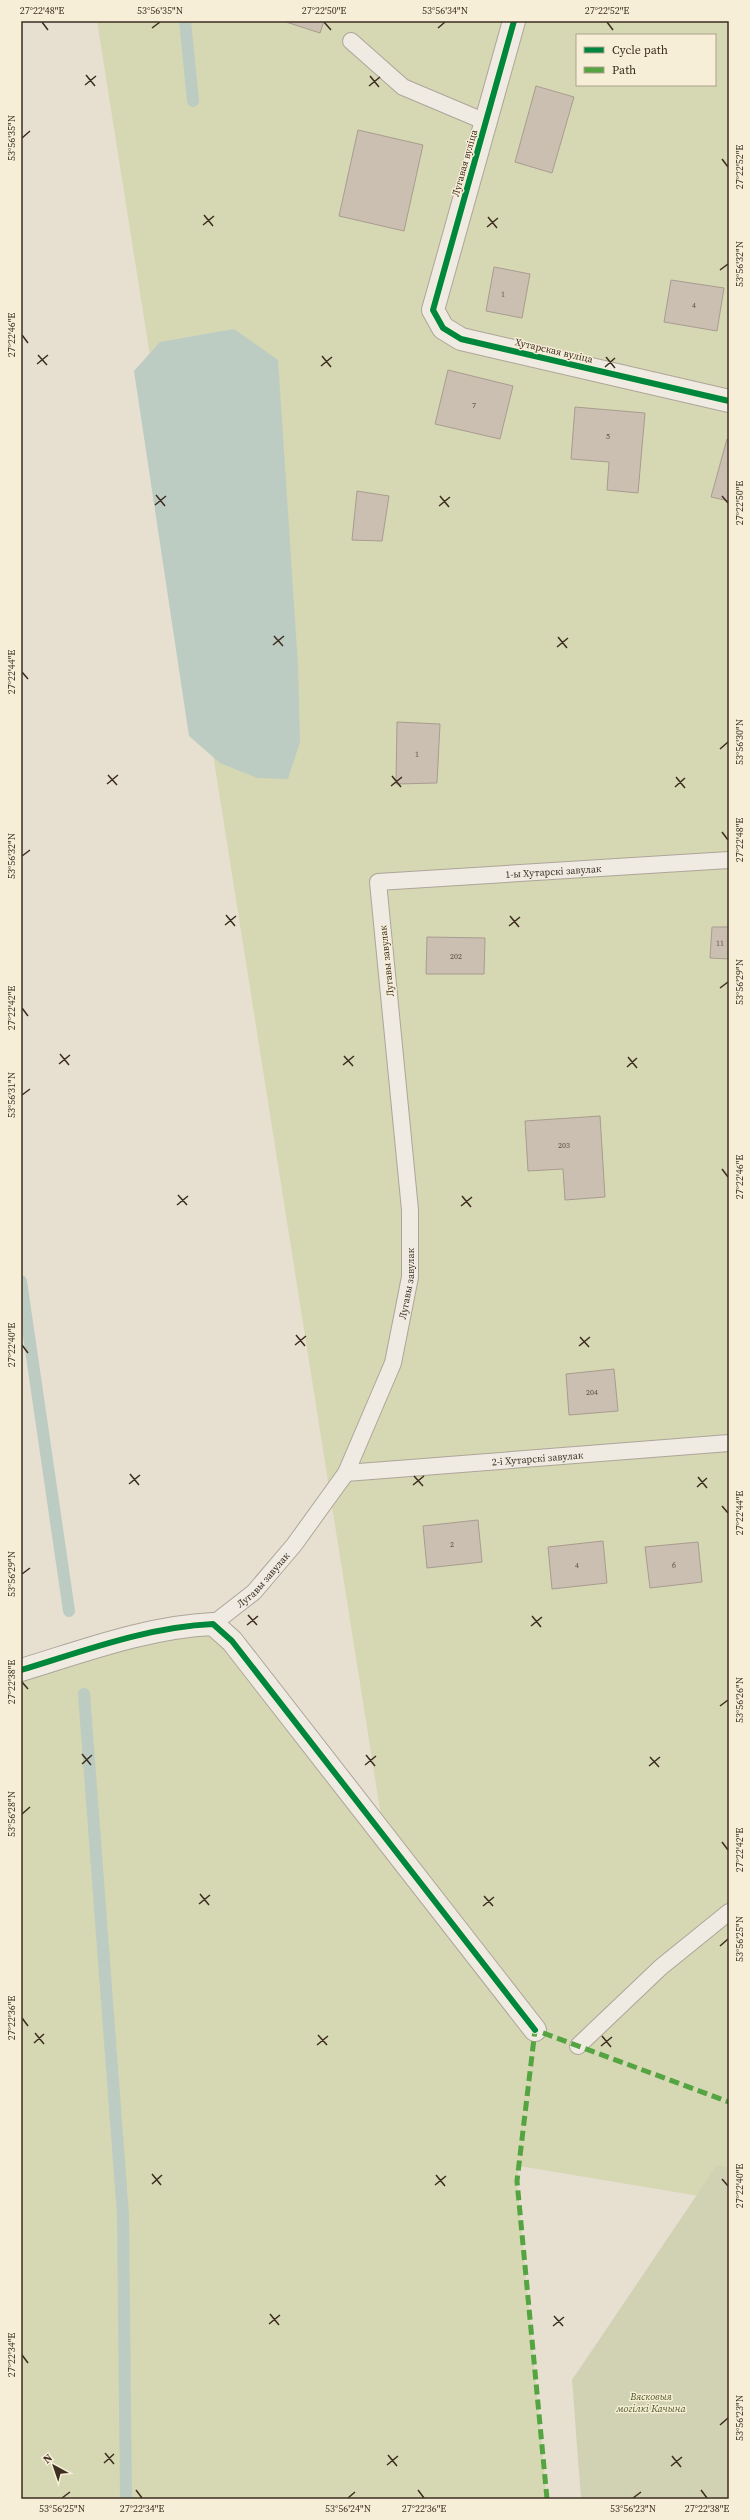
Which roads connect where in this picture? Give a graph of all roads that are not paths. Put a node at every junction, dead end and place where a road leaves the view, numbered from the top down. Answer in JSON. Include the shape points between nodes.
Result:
{"nodes":[{"id":1,"x":514,"y":21,"type":"edge"},
{"id":2,"x":351,"y":41,"type":"dead end"},
{"id":3,"x":486,"y":122,"type":"junction"},
{"id":4,"x":433,"y":310,"type":"joint"},
{"id":5,"x":729,"y":401,"type":"edge"},
{"id":6,"x":729,"y":860,"type":"edge"},
{"id":7,"x":378,"y":882,"type":"joint"},
{"id":8,"x":729,"y":1443,"type":"edge"},
{"id":9,"x":346,"y":1473,"type":"junction"},
{"id":10,"x":213,"y":1624,"type":"junction"},
{"id":11,"x":21,"y":1670,"type":"edge"},
{"id":12,"x":729,"y":1912,"type":"edge"},
{"id":13,"x":535,"y":2030,"type":"dead end"},
{"id":14,"x":578,"y":2046,"type":"dead end"}],
"edges":[{"from":1,"to":3,"type":"street","name":"Лугавая вуліца"},
{"from":2,"to":3,"type":"lane","via":[[404,87]]},
{"from":3,"to":4,"type":"street","name":"Лугавая вуліца"},
{"from":4,"to":5,"type":"street","name":"Хутарская вуліца","via":[[443,328],[461,338]]},
{"from":6,"to":7,"type":"lane","name":"1-ы Хутарскі завулак"},
{"from":7,"to":9,"type":"lane","name":"Лугавы завулак","via":[[410,1210],[410,1277],[393,1363]]},
{"from":8,"to":9,"type":"lane","name":"2-і Хутарскі завулак"},
{"from":9,"to":10,"type":"lane","name":"Лугавы завулак","via":[[294,1545],[254,1592]]},
{"from":10,"to":11,"type":"street","via":[[182,1626],[142,1635]]},
{"from":10,"to":13,"type":"street","via":[[232,1641]]},
{"from":12,"to":14,"type":"lane","via":[[661,1967]]}]}
